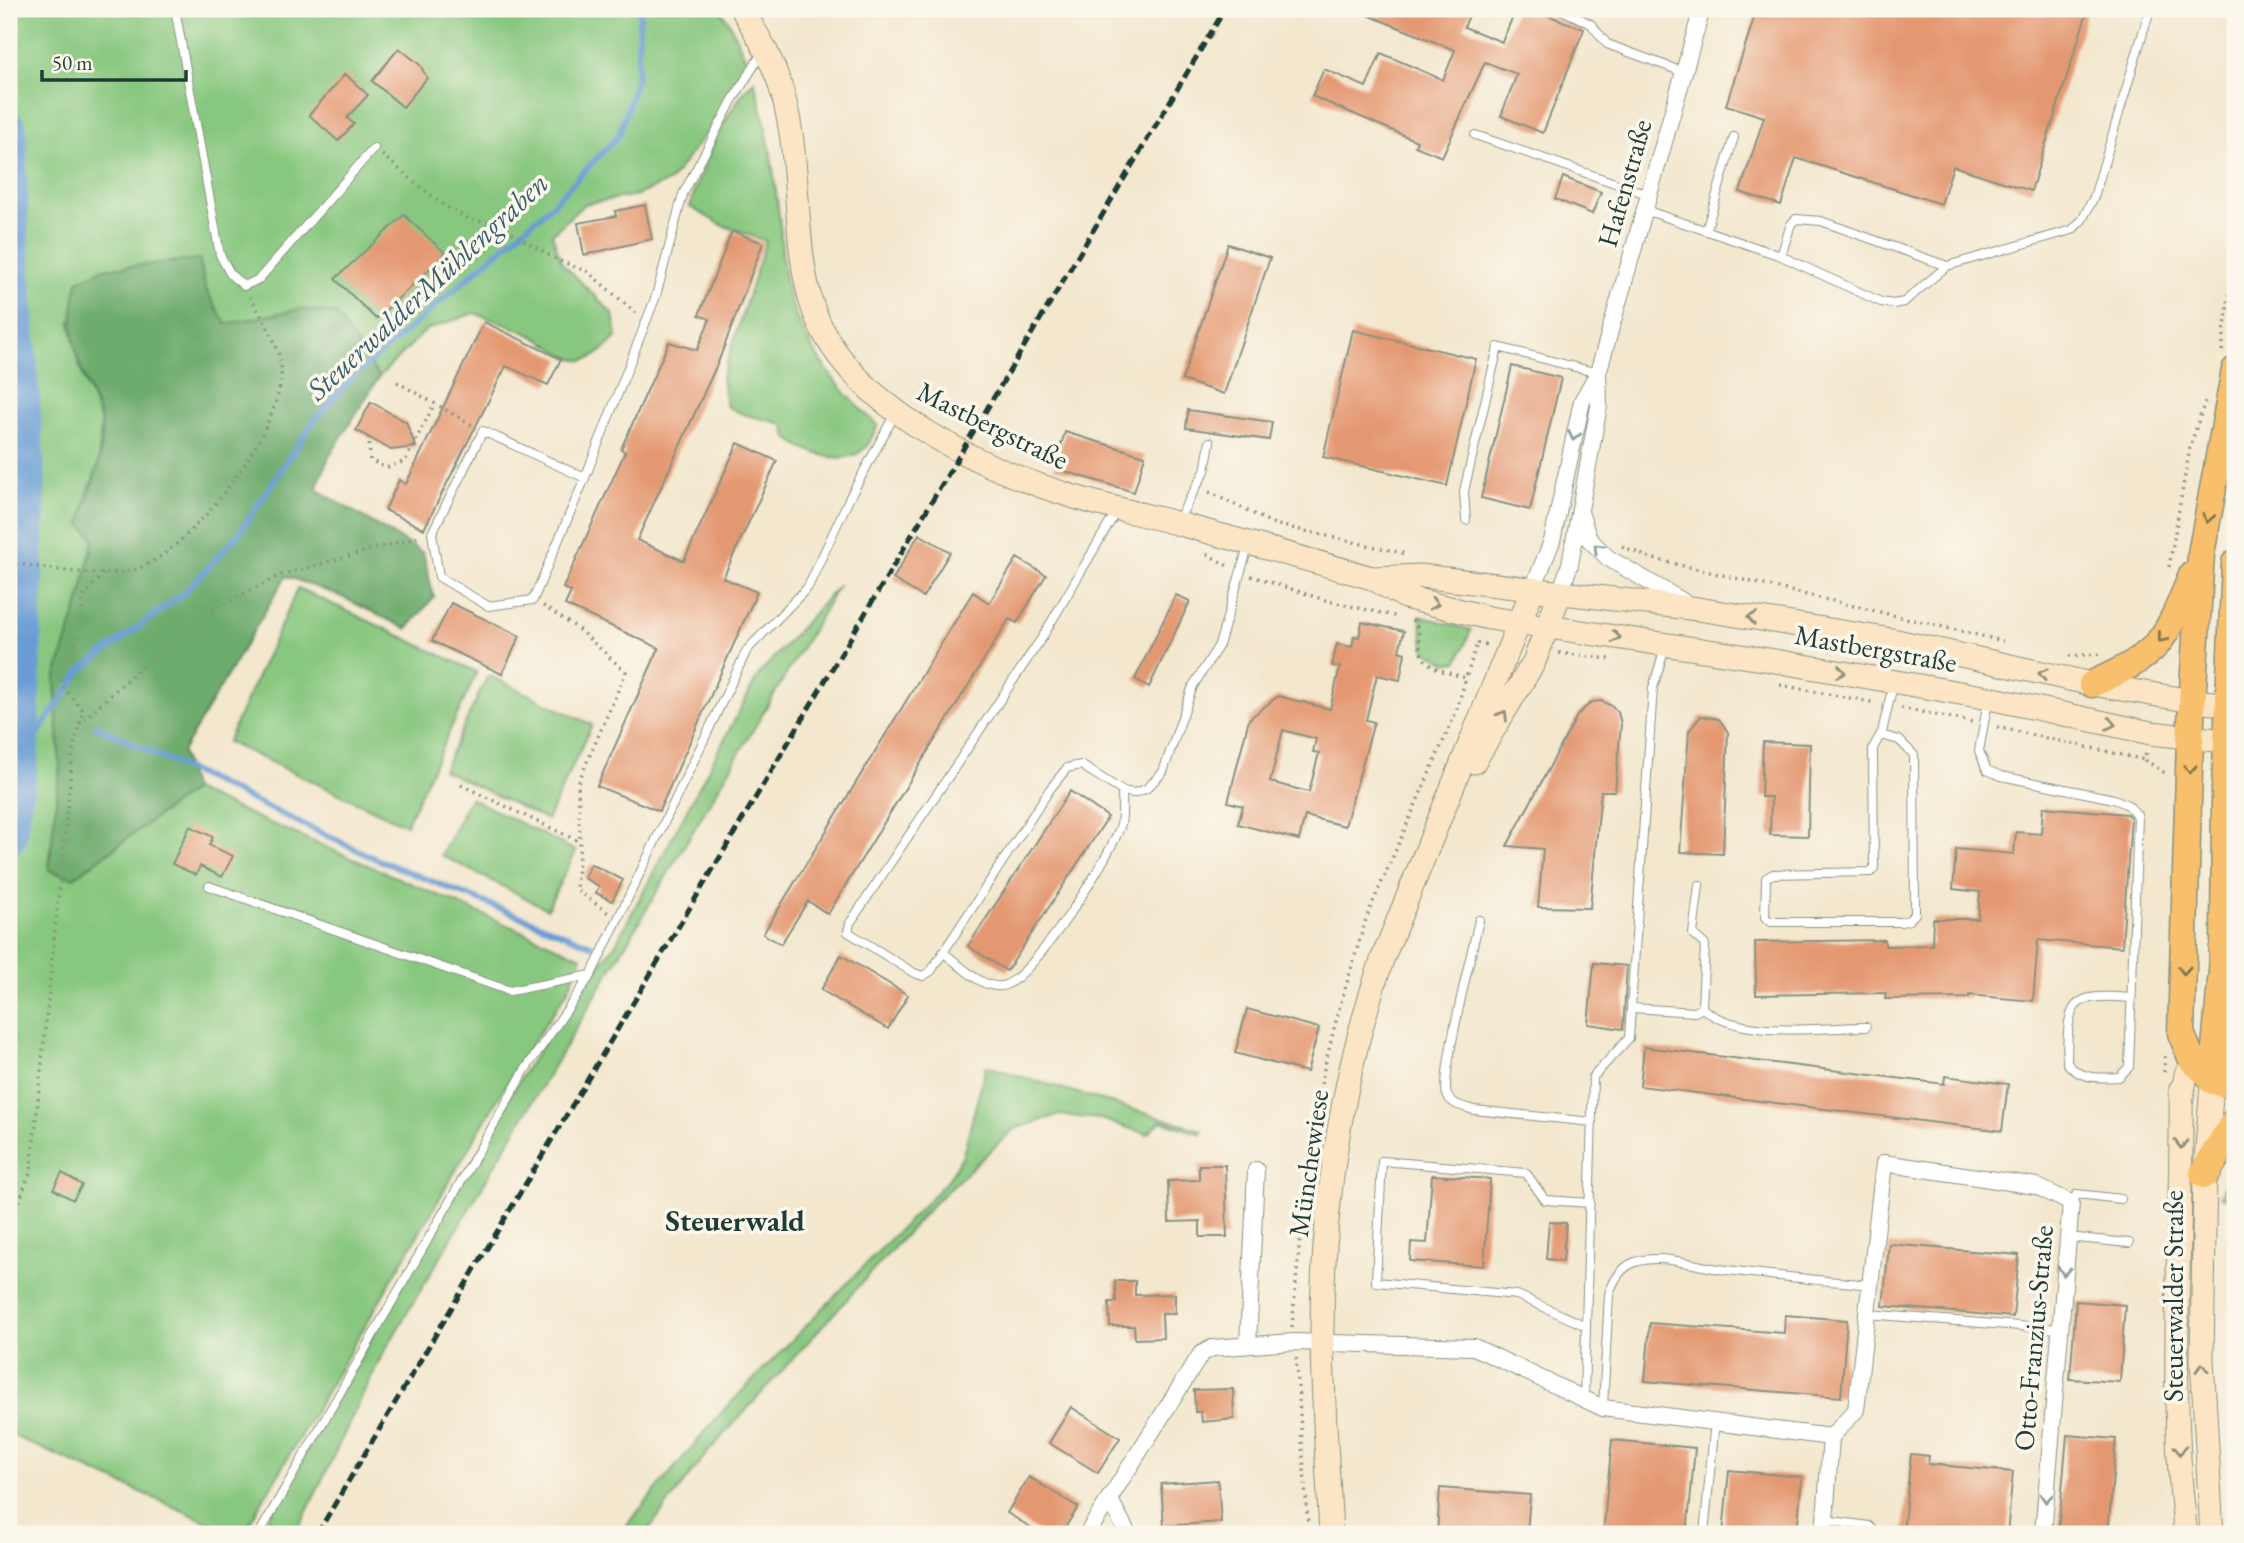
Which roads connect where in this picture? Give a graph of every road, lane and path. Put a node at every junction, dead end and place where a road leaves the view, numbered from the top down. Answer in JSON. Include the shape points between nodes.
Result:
{"nodes":[{"id":1,"x":175,"y":9,"type":"edge"},
{"id":2,"x":742,"y":9,"type":"edge"},
{"id":3,"x":1560,"y":9,"type":"edge"},
{"id":4,"x":1702,"y":9,"type":"edge"},
{"id":5,"x":2150,"y":9,"type":"edge"},
{"id":6,"x":766,"y":48,"type":"junction"},
{"id":7,"x":1683,"y":72,"type":"junction"},
{"id":8,"x":1475,"y":135,"type":"dead end"},
{"id":9,"x":1734,"y":137,"type":"dead end"},
{"id":10,"x":374,"y":148,"type":"joint"},
{"id":11,"x":1645,"y":202,"type":"junction"},
{"id":12,"x":1706,"y":231,"type":"junction"},
{"id":13,"x":2235,"y":246,"type":"edge"},
{"id":14,"x":1781,"y":256,"type":"junction"},
{"id":15,"x":1947,"y":266,"type":"junction"},
{"id":16,"x":244,"y":286,"type":"junction"},
{"id":17,"x":646,"y":322,"type":"junction"},
{"id":18,"x":2228,"y":363,"type":"edge"},
{"id":19,"x":1598,"y":373,"type":"junction"},
{"id":20,"x":397,"y":382,"type":"dead end"},
{"id":21,"x":2207,"y":395,"type":"dead end"},
{"id":22,"x":435,"y":403,"type":"junction"},
{"id":23,"x":897,"y":412,"type":"junction"},
{"id":24,"x":482,"y":430,"type":"junction"},
{"id":25,"x":369,"y":437,"type":"dead end"},
{"id":26,"x":1210,"y":442,"type":"dead end"},
{"id":27,"x":585,"y":478,"type":"junction"},
{"id":28,"x":1197,"y":486,"type":"junction"},
{"id":29,"x":1579,"y":509,"type":"junction"},
{"id":30,"x":1118,"y":510,"type":"junction"},
{"id":31,"x":1466,"y":520,"type":"dead end"},
{"id":32,"x":1176,"y":523,"type":"junction"},
{"id":33,"x":432,"y":533,"type":"junction"},
{"id":34,"x":1249,"y":543,"type":"junction"},
{"id":35,"x":1623,"y":545,"type":"dead end"},
{"id":36,"x":1202,"y":551,"type":"dead end"},
{"id":37,"x":2201,"y":554,"type":"junction"},
{"id":38,"x":1408,"y":555,"type":"dead end"},
{"id":39,"x":9,"y":563,"type":"edge"},
{"id":40,"x":2235,"y":563,"type":"edge"},
{"id":41,"x":105,"y":572,"type":"junction"},
{"id":42,"x":1239,"y":572,"type":"junction"},
{"id":43,"x":2168,"y":577,"type":"dead end"},
{"id":44,"x":1372,"y":578,"type":"junction"},
{"id":45,"x":1532,"y":591,"type":"junction"},
{"id":46,"x":1560,"y":593,"type":"junction"},
{"id":47,"x":533,"y":600,"type":"junction"},
{"id":48,"x":1698,"y":609,"type":"junction"},
{"id":49,"x":1399,"y":617,"type":"dead end"},
{"id":50,"x":1489,"y":618,"type":"junction"},
{"id":51,"x":1410,"y":619,"type":"dead end"},
{"id":52,"x":1519,"y":623,"type":"junction"},
{"id":53,"x":2234,"y":626,"type":"edge"},
{"id":54,"x":1549,"y":628,"type":"junction"},
{"id":55,"x":1477,"y":643,"type":"junction"},
{"id":56,"x":2012,"y":643,"type":"dead end"},
{"id":57,"x":1666,"y":644,"type":"junction"},
{"id":58,"x":1509,"y":647,"type":"junction"},
{"id":59,"x":1539,"y":651,"type":"junction"},
{"id":60,"x":2111,"y":652,"type":"dead end"},
{"id":61,"x":2064,"y":656,"type":"dead end"},
{"id":62,"x":1621,"y":660,"type":"dead end"},
{"id":63,"x":1894,"y":682,"type":"junction"},
{"id":64,"x":2092,"y":684,"type":"junction"},
{"id":65,"x":1779,"y":685,"type":"dead end"},
{"id":66,"x":1989,"y":698,"type":"junction"},
{"id":67,"x":2192,"y":701,"type":"junction"},
{"id":68,"x":2233,"y":704,"type":"edge"},
{"id":69,"x":1888,"y":706,"type":"junction"},
{"id":70,"x":79,"y":724,"type":"junction"},
{"id":71,"x":1984,"y":725,"type":"junction"},
{"id":72,"x":1881,"y":735,"type":"junction"},
{"id":73,"x":2190,"y":738,"type":"junction"},
{"id":74,"x":2231,"y":742,"type":"edge"},
{"id":75,"x":2145,"y":760,"type":"dead end"},
{"id":76,"x":461,"y":785,"type":"dead end"},
{"id":77,"x":1122,"y":791,"type":"junction"},
{"id":78,"x":1442,"y":815,"type":"junction"},
{"id":79,"x":580,"y":842,"type":"junction"},
{"id":80,"x":1699,"y":885,"type":"dead end"},
{"id":81,"x":209,"y":886,"type":"dead end"},
{"id":82,"x":615,"y":919,"type":"junction"},
{"id":83,"x":1479,"y":920,"type":"dead end"},
{"id":84,"x":2224,"y":949,"type":"junction"},
{"id":85,"x":943,"y":952,"type":"junction"},
{"id":86,"x":591,"y":975,"type":"junction"},
{"id":87,"x":2131,"y":998,"type":"junction"},
{"id":88,"x":1632,"y":1007,"type":"junction"},
{"id":89,"x":1702,"y":1008,"type":"junction"},
{"id":90,"x":2235,"y":1012,"type":"edge"},
{"id":91,"x":1866,"y":1027,"type":"dead end"},
{"id":92,"x":2181,"y":1033,"type":"junction"},
{"id":93,"x":2219,"y":1069,"type":"edge"},
{"id":94,"x":2182,"y":1103,"type":"junction"},
{"id":95,"x":1592,"y":1122,"type":"junction"},
{"id":96,"x":2235,"y":1123,"type":"edge"},
{"id":97,"x":1256,"y":1170,"type":"dead end"},
{"id":98,"x":2205,"y":1172,"type":"junction"},
{"id":99,"x":2121,"y":1199,"type":"dead end"},
{"id":100,"x":1590,"y":1203,"type":"junction"},
{"id":101,"x":2071,"y":1203,"type":"junction"},
{"id":102,"x":9,"y":1228,"type":"edge"},
{"id":103,"x":2067,"y":1237,"type":"junction"},
{"id":104,"x":2129,"y":1243,"type":"dead end"},
{"id":105,"x":1870,"y":1285,"type":"junction"},
{"id":106,"x":1865,"y":1314,"type":"junction"},
{"id":107,"x":1586,"y":1326,"type":"junction"},
{"id":108,"x":2059,"y":1329,"type":"junction"},
{"id":109,"x":1322,"y":1343,"type":"junction"},
{"id":110,"x":1248,"y":1345,"type":"junction"},
{"id":111,"x":1584,"y":1399,"type":"junction"},
{"id":112,"x":1603,"y":1408,"type":"junction"},
{"id":113,"x":1716,"y":1421,"type":"junction"},
{"id":114,"x":1831,"y":1437,"type":"junction"},
{"id":115,"x":1108,"y":1498,"type":"junction"},
{"id":116,"x":1824,"y":1527,"type":"edge"},
{"id":117,"x":259,"y":1534,"type":"edge"},
{"id":118,"x":1087,"y":1534,"type":"edge"},
{"id":119,"x":1128,"y":1534,"type":"edge"},
{"id":120,"x":1331,"y":1534,"type":"edge"},
{"id":121,"x":1704,"y":1534,"type":"edge"},
{"id":122,"x":1877,"y":1534,"type":"edge"},
{"id":123,"x":2043,"y":1534,"type":"edge"},
{"id":124,"x":2186,"y":1534,"type":"edge"},
{"id":125,"x":2212,"y":1534,"type":"edge"}],
"edges":[{"from":1,"to":16,"type":"lane","via":[[220,255]]},
{"from":2,"to":6,"type":"main road","name":"Mastbergstraße"},
{"from":3,"to":7,"type":"lane","via":[[1591,24],[1607,44]]},
{"from":4,"to":7,"type":"street","name":"Hafenstraße"},
{"from":5,"to":15,"type":"lane","via":[[2094,197],[2082,220],[2063,234]]},
{"from":6,"to":17,"type":"lane","via":[[683,194]]},
{"from":6,"to":23,"type":"main road","name":"Mastbergstraße","via":[[791,135],[810,300],[831,346],[856,377]]},
{"from":7,"to":11,"type":"street","name":"Hafenstraße"},
{"from":8,"to":11,"type":"lane"},
{"from":9,"to":12,"type":"lane"},
{"from":10,"to":16,"type":"lane","via":[[259,279]]},
{"from":10,"to":17,"type":"path","via":[[440,203],[469,219],[497,224],[557,260],[588,272]]},
{"from":11,"to":12,"type":"lane"},
{"from":11,"to":19,"type":"street","name":"Hafenstraße"},
{"from":12,"to":14,"type":"lane"},
{"from":13,"to":18,"type":"path"},
{"from":14,"to":15,"type":"lane","via":[[1893,304],[1904,302]]},
{"from":14,"to":15,"type":"lane","via":[[1791,224],[1807,219]]},
{"from":16,"to":41,"type":"path","via":[[281,365],[275,407],[254,449],[204,518],[173,549],[137,569]]},
{"from":17,"to":27,"type":"lane"},
{"from":18,"to":37,"type":"main road","one_way":true},
{"from":19,"to":29,"type":"street","name":"Hafenstraße","via":[[1599,406]]},
{"from":19,"to":31,"type":"lane","via":[[1498,347],[1464,491]]},
{"from":19,"to":45,"type":"street","name":"Hafenstraße","one_way":true,"via":[[1581,401],[1552,541]]},
{"from":20,"to":22,"type":"path"},
{"from":21,"to":43,"type":"path","via":[[2190,447]]},
{"from":22,"to":24,"type":"path"},
{"from":22,"to":25,"type":"path","via":[[405,461],[386,468],[370,460]]},
{"from":23,"to":30,"type":"main road","name":"Mastbergstraße","via":[[1014,475]]},
{"from":23,"to":82,"type":"lane","via":[[808,587],[747,650]]},
{"from":24,"to":27,"type":"lane"},
{"from":24,"to":33,"type":"lane"},
{"from":26,"to":28,"type":"lane"},
{"from":27,"to":47,"type":"lane"},
{"from":28,"to":32,"type":"lane"},
{"from":28,"to":38,"type":"path","via":[[1274,524]]},
{"from":29,"to":46,"type":"street","name":"Hafenstraße"},
{"from":48,"to":29,"type":"street","one_way":true,"via":[[1608,558],[1589,538]]},
{"from":30,"to":32,"type":"main road","name":"Mastbergstraße"},
{"from":30,"to":85,"type":"lane","via":[[1043,636],[850,923],[848,932],[923,976]]},
{"from":32,"to":34,"type":"main road","name":"Mastbergstraße"},
{"from":33,"to":47,"type":"lane","via":[[439,577],[488,606]]},
{"from":33,"to":70,"type":"path","via":[[281,575],[220,606],[155,654]]},
{"from":34,"to":42,"type":"lane"},
{"from":34,"to":44,"type":"main road","name":"Mastbergstraße"},
{"from":35,"to":56,"type":"path","via":[[1650,558]]},
{"from":36,"to":42,"type":"path"},
{"from":37,"to":64,"type":"main road","one_way":true,"via":[[2169,629],[2147,656]]},
{"from":37,"to":67,"type":"main road","name":"Steuerwalder Straße"},
{"from":39,"to":41,"type":"path"},
{"from":40,"to":53,"type":"main road","name":"Steuerwalder Straße"},
{"from":41,"to":70,"type":"path","via":[[83,597],[80,635],[61,670],[62,686],[83,710]]},
{"from":42,"to":49,"type":"path","via":[[1328,601]]},
{"from":42,"to":77,"type":"lane","via":[[1219,645],[1193,686],[1163,772],[1146,789]]},
{"from":44,"to":45,"type":"main road","name":"Mastbergstraße","via":[[1421,576]]},
{"from":44,"to":50,"type":"main road","name":"Mastbergstraße","one_way":true,"via":[[1405,597]]},
{"from":45,"to":46,"type":"main road","name":"Mastbergstraße"},
{"from":45,"to":52,"type":"main road"},
{"from":46,"to":48,"type":"main road","name":"Mastbergstraße"},
{"from":46,"to":54,"type":"main road"},
{"from":47,"to":79,"type":"path","via":[[577,628],[626,672],[578,783]]},
{"from":64,"to":48,"type":"main road","name":"Mastbergstraße","one_way":true,"via":[[1892,640]]},
{"from":50,"to":52,"type":"main road","name":"Mastbergstraße"},
{"from":50,"to":55,"type":"path"},
{"from":51,"to":55,"type":"path","via":[[1419,631],[1424,660],[1437,668],[1466,678]]},
{"from":52,"to":54,"type":"main road","name":"Mastbergstraße"},
{"from":52,"to":58,"type":"main road","name":"Münchewiese"},
{"from":53,"to":68,"type":"main road","name":"Steuerwalder Straße"},
{"from":54,"to":57,"type":"main road","name":"Mastbergstraße","one_way":true},
{"from":54,"to":59,"type":"main road","name":"Münchewiese"},
{"from":55,"to":58,"type":"path"},
{"from":57,"to":63,"type":"main road","name":"Mastbergstraße","one_way":true},
{"from":57,"to":88,"type":"lane","via":[[1653,688]]},
{"from":58,"to":78,"type":"main road","name":"Münchewiese"},
{"from":59,"to":62,"type":"path"},
{"from":78,"to":59,"type":"main road","name":"Münchewiese","one_way":true},
{"from":60,"to":61,"type":"path"},
{"from":63,"to":66,"type":"main road","name":"Mastbergstraße"},
{"from":63,"to":69,"type":"lane"},
{"from":64,"to":67,"type":"main road","name":"Mastbergstraße"},
{"from":65,"to":69,"type":"path"},
{"from":66,"to":71,"type":"lane"},
{"from":66,"to":73,"type":"main road","name":"Mastbergstraße","one_way":true},
{"from":67,"to":68,"type":"main road","name":"Mastbergstraße"},
{"from":67,"to":73,"type":"main road","name":"Steuerwalder Straße"},
{"from":68,"to":74,"type":"main road","name":"Steuerwalder Straße"},
{"from":69,"to":71,"type":"path"},
{"from":69,"to":72,"type":"lane"},
{"from":70,"to":102,"type":"path","via":[[31,1170]]},
{"from":71,"to":75,"type":"path"},
{"from":71,"to":87,"type":"lane","via":[[1979,751],[1987,770],[2114,799],[2138,816]]},
{"from":72,"to":72,"type":"lane","via":[[1873,748],[1874,868],[1871,872],[1773,874],[1766,878],[1765,917],[1771,922],[1901,922],[1915,914],[1914,755],[1907,745]]},
{"from":73,"to":74,"type":"main road","name":"Mastbergstraße"},
{"from":73,"to":92,"type":"main road","name":"Steuerwalder Straße","one_way":true},
{"from":74,"to":84,"type":"main road","name":"Steuerwalder Straße"},
{"from":76,"to":79,"type":"path"},
{"from":77,"to":85,"type":"lane","via":[[1081,765],[1067,768]]},
{"from":77,"to":85,"type":"lane","via":[[1121,823],[1114,841],[1056,935],[1019,978],[1005,986],[992,986]]},
{"from":78,"to":109,"type":"main road","name":"Münchewiese","via":[[1382,960],[1356,1043],[1332,1174]]},
{"from":79,"to":82,"type":"path","via":[[576,889]]},
{"from":80,"to":89,"type":"lane","via":[[1693,934],[1705,945]]},
{"from":81,"to":86,"type":"lane","via":[[510,991]]},
{"from":82,"to":86,"type":"lane"},
{"from":83,"to":95,"type":"lane","via":[[1449,1060],[1448,1098],[1474,1110]]},
{"from":84,"to":90,"type":"highway","via":[[2225,989]]},
{"from":84,"to":93,"type":"main road","name":"Steuerwalder Straße"},
{"from":86,"to":117,"type":"lane","via":[[526,1070]]},
{"from":87,"to":87,"type":"lane","via":[[2129,1067],[2119,1077],[2076,1074],[2067,1063],[2075,1004],[2102,995]]},
{"from":88,"to":89,"type":"lane","via":[[1695,1012]]},
{"from":88,"to":95,"type":"lane","via":[[1629,1038],[1593,1077]]},
{"from":89,"to":91,"type":"lane","via":[[1743,1027]]},
{"from":92,"to":93,"type":"main road"},
{"from":92,"to":94,"type":"main road","name":"Steuerwalder Straße"},
{"from":93,"to":94,"type":"main road","name":"Steuerwalder Straße","via":[[2186,1074]]},
{"from":93,"to":98,"type":"main road","name":"Steuerwalder Straße"},
{"from":94,"to":124,"type":"main road","name":"Steuerwalder Straße","one_way":true,"via":[[2177,1272]]},
{"from":95,"to":100,"type":"lane"},
{"from":96,"to":98,"type":"highway"},
{"from":97,"to":110,"type":"street"},
{"from":125,"to":98,"type":"main road","name":"Steuerwalder Straße","one_way":true,"via":[[2202,1360]]},
{"from":99,"to":101,"type":"lane","via":[[2077,1194]]},
{"from":100,"to":107,"type":"lane"},
{"from":100,"to":107,"type":"lane","via":[[1545,1200],[1525,1173],[1382,1161],[1376,1282],[1517,1295]]},
{"from":101,"to":103,"type":"street","name":"Otto-Franzius-Straße"},
{"from":101,"to":105,"type":"street","name":"Otto-Franzius-Straße","via":[[2036,1186],[1884,1163]]},
{"from":103,"to":104,"type":"lane"},
{"from":103,"to":108,"type":"street","name":"Otto-Franzius-Straße","one_way":true},
{"from":105,"to":106,"type":"street","name":"Otto-Franzius-Straße"},
{"from":105,"to":112,"type":"lane","via":[[1673,1260],[1650,1259],[1629,1265],[1609,1294]]},
{"from":106,"to":108,"type":"lane"},
{"from":106,"to":114,"type":"street","name":"Otto-Franzius-Straße","via":[[1856,1410]]},
{"from":107,"to":111,"type":"lane"},
{"from":108,"to":123,"type":"street","name":"Otto-Franzius-Straße","one_way":true},
{"from":109,"to":110,"type":"street"},
{"from":109,"to":111,"type":"street","via":[[1474,1347]]},
{"from":109,"to":120,"type":"main road","name":"Münchewiese"},
{"from":110,"to":115,"type":"street","via":[[1212,1348],[1201,1354]]},
{"from":111,"to":112,"type":"street"},
{"from":112,"to":113,"type":"street"},
{"from":113,"to":114,"type":"street"},
{"from":113,"to":121,"type":"lane"},
{"from":114,"to":116,"type":"street"},
{"from":115,"to":118,"type":"street"},
{"from":115,"to":119,"type":"street"},
{"from":116,"to":122,"type":"lane","via":[[1869,1526]]}]}
